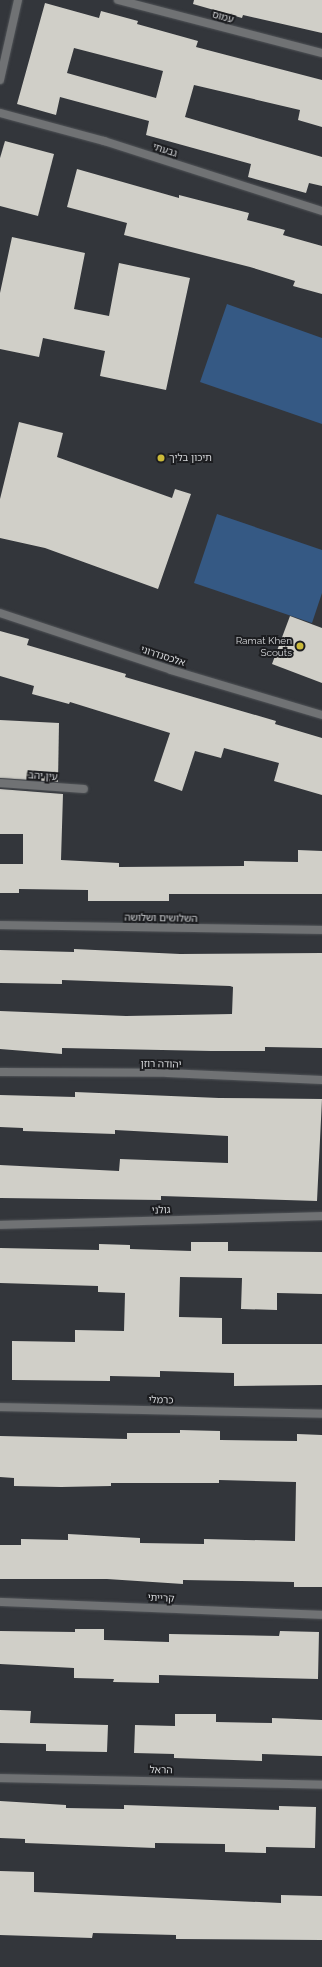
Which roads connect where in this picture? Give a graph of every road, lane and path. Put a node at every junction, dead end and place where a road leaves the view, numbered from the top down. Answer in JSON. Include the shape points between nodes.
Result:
{"nodes":[{"id":1,"x":18,"y":0,"type":"edge"},
{"id":2,"x":118,"y":0,"type":"edge"},
{"id":3,"x":322,"y":53,"type":"edge"},
{"id":4,"x":0,"y":80,"type":"edge"},
{"id":5,"x":0,"y":113,"type":"edge"},
{"id":6,"x":322,"y":211,"type":"edge"},
{"id":7,"x":0,"y":613,"type":"edge"},
{"id":8,"x":322,"y":715,"type":"edge"},
{"id":9,"x":0,"y":783,"type":"edge"},
{"id":10,"x":84,"y":790,"type":"dead end"},
{"id":11,"x":0,"y":925,"type":"edge"},
{"id":12,"x":322,"y":930,"type":"edge"},
{"id":13,"x":0,"y":1072,"type":"edge"},
{"id":14,"x":322,"y":1080,"type":"edge"},
{"id":15,"x":322,"y":1216,"type":"edge"},
{"id":16,"x":0,"y":1225,"type":"edge"},
{"id":17,"x":0,"y":1407,"type":"edge"},
{"id":18,"x":322,"y":1414,"type":"edge"},
{"id":19,"x":0,"y":1602,"type":"edge"},
{"id":20,"x":322,"y":1615,"type":"edge"},
{"id":21,"x":0,"y":1778,"type":"edge"},
{"id":22,"x":322,"y":1785,"type":"edge"}],
"edges":[{"from":1,"to":4,"type":"street"},
{"from":2,"to":3,"type":"street","name":"עמוס"},
{"from":5,"to":6,"type":"street","name":"גבעתי","via":[[104,141]]},
{"from":7,"to":8,"type":"street","name":"אלכסנדרוני","via":[[171,670]]},
{"from":9,"to":10,"type":"street","name":"עין יהב"},
{"from":11,"to":12,"type":"street","name":"השלושים ושלושה"},
{"from":13,"to":14,"type":"street","name":"יהודה רוזן","via":[[167,1073]]},
{"from":15,"to":16,"type":"street","name":"גולני"},
{"from":17,"to":18,"type":"street","name":"כרמלי"},
{"from":19,"to":20,"type":"street","name":"קרייתי"},
{"from":21,"to":22,"type":"street","name":"הראל"}]}
